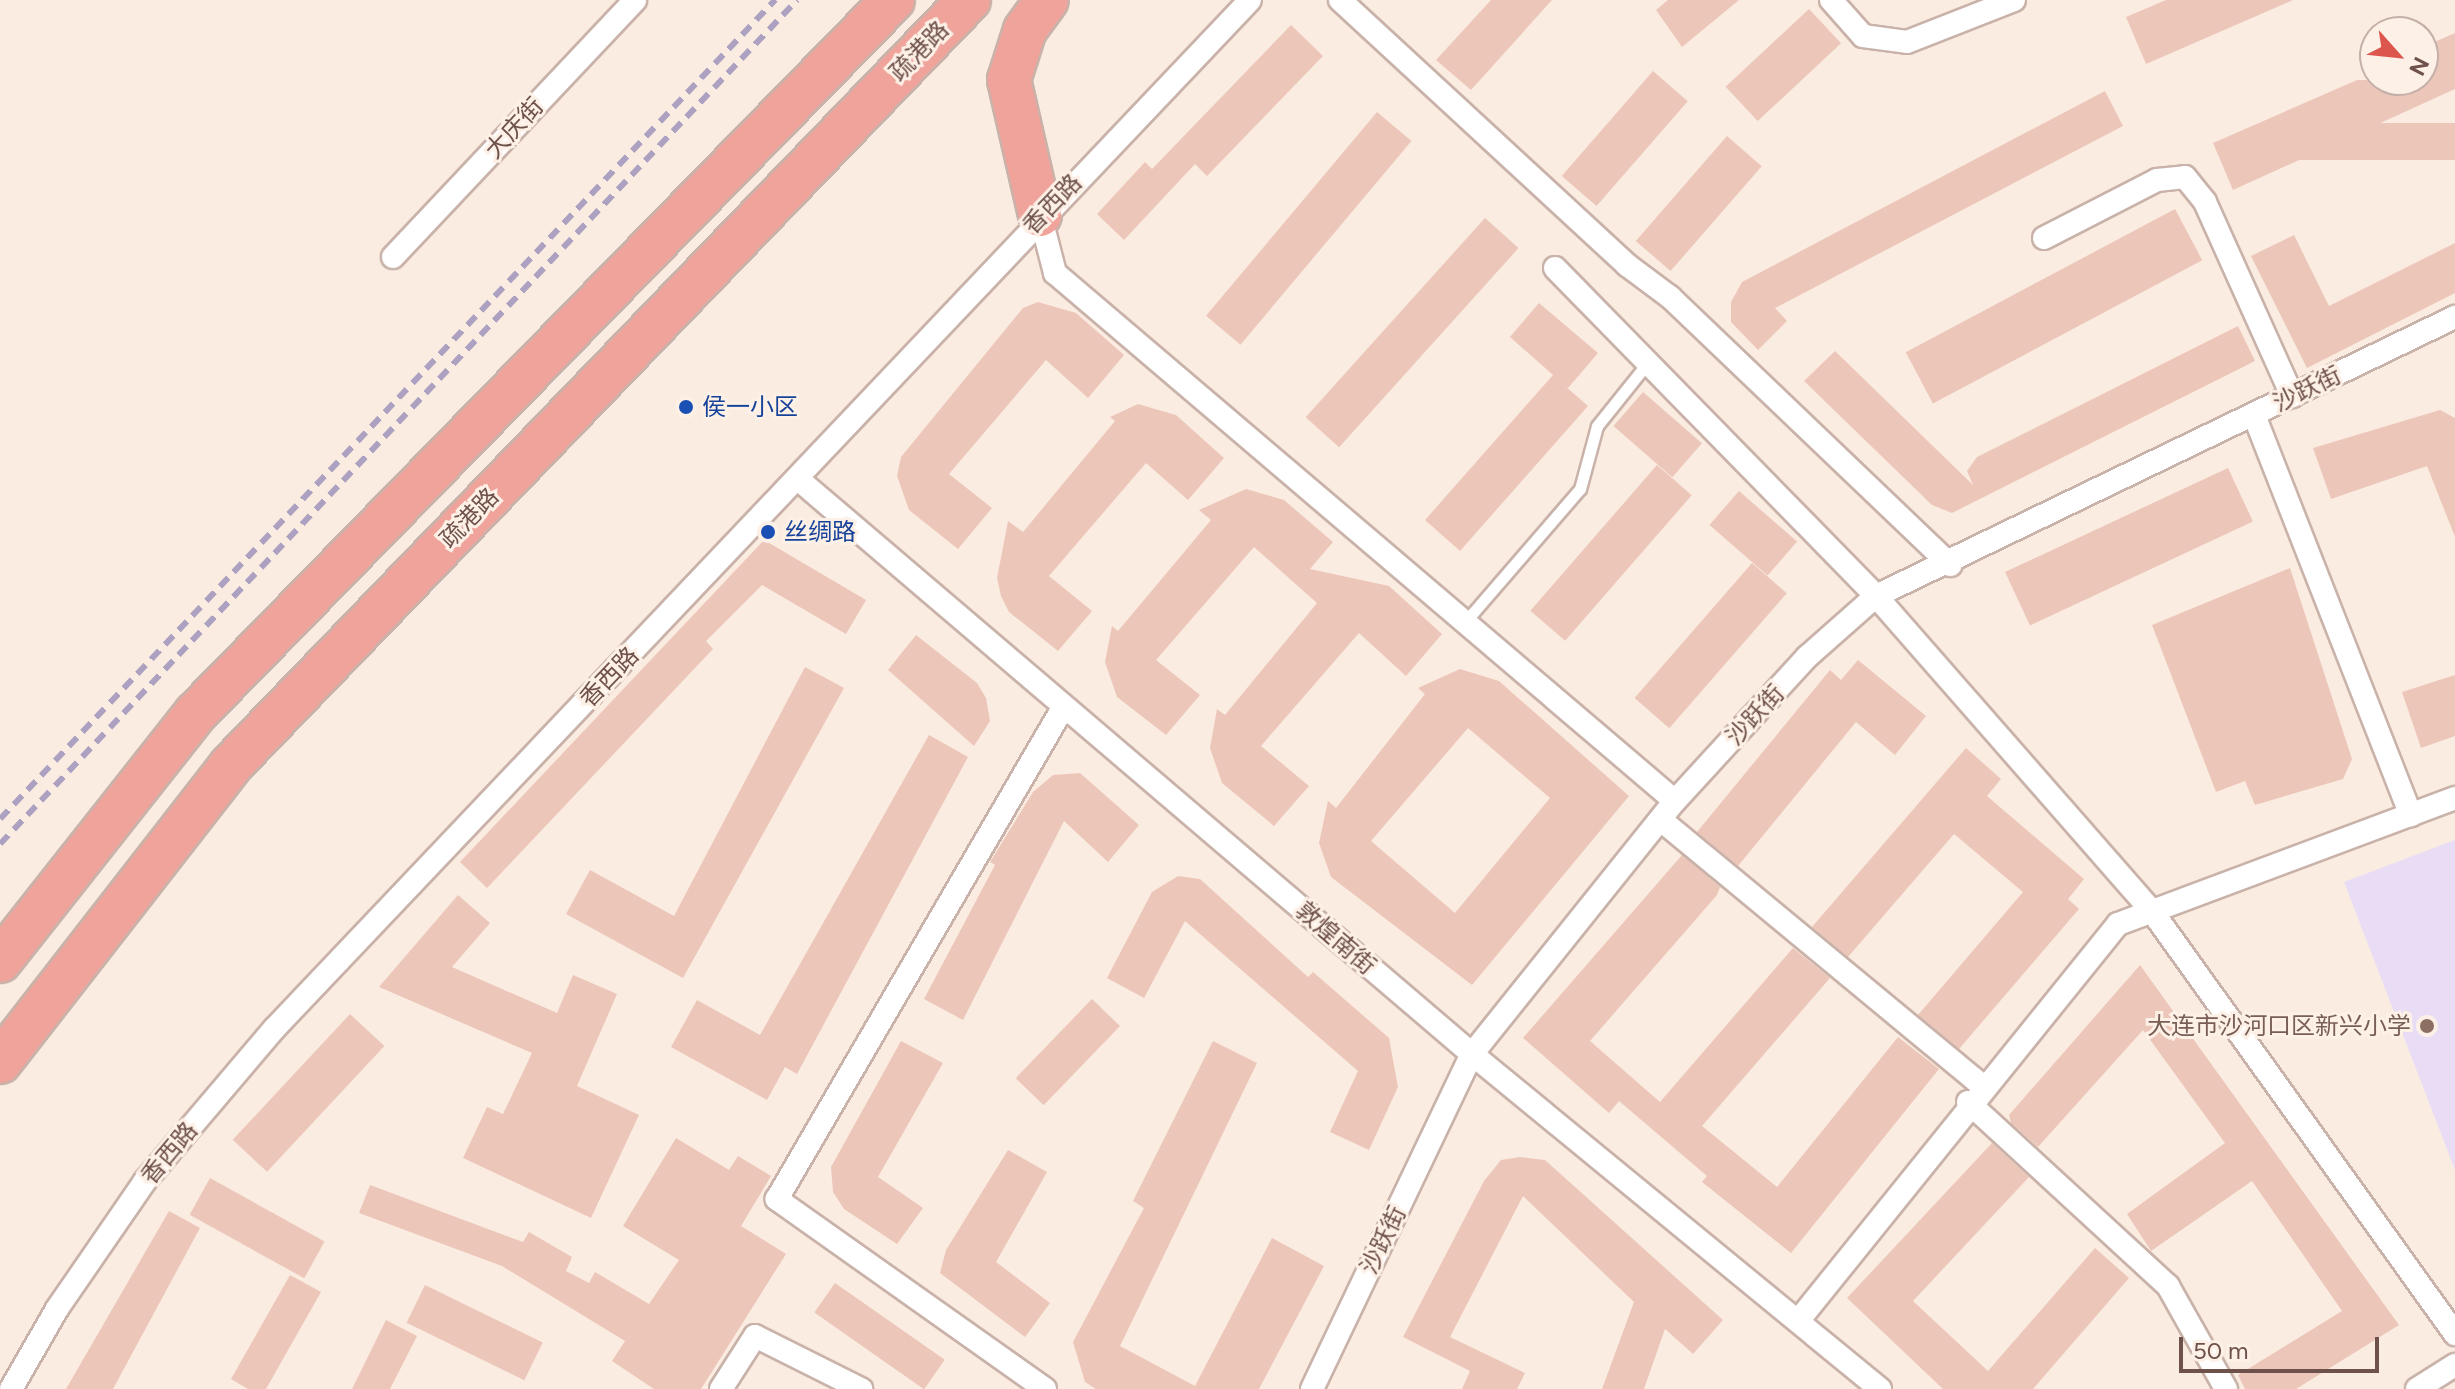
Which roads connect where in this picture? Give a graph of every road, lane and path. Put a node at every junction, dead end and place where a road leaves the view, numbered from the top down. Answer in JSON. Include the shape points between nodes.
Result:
{"nodes":[{"id":1,"x":635,"y":0,"type":"edge"},
{"id":2,"x":893,"y":0,"type":"edge"},
{"id":3,"x":969,"y":0,"type":"edge"},
{"id":4,"x":1047,"y":0,"type":"edge"},
{"id":5,"x":1250,"y":0,"type":"edge"},
{"id":6,"x":1340,"y":0,"type":"edge"},
{"id":7,"x":1831,"y":0,"type":"edge"},
{"id":8,"x":2014,"y":0,"type":"edge"},
{"id":9,"x":1040,"y":215,"type":"junction"},
{"id":10,"x":2044,"y":238,"type":"dead end"},
{"id":11,"x":393,"y":257,"type":"dead end"},
{"id":12,"x":1555,"y":268,"type":"dead end"},
{"id":13,"x":2455,"y":317,"type":"edge"},
{"id":14,"x":1645,"y":366,"type":"junction"},
{"id":15,"x":2292,"y":396,"type":"junction"},
{"id":16,"x":2254,"y":415,"type":"junction"},
{"id":17,"x":798,"y":479,"type":"junction"},
{"id":18,"x":1950,"y":565,"type":"junction"},
{"id":19,"x":1876,"y":596,"type":"junction"},
{"id":20,"x":1465,"y":622,"type":"junction"},
{"id":21,"x":1064,"y":706,"type":"junction"},
{"id":22,"x":2455,"y":798,"type":"edge"},
{"id":23,"x":1675,"y":801,"type":"junction"},
{"id":24,"x":2411,"y":815,"type":"junction"},
{"id":25,"x":1661,"y":820,"type":"junction"},
{"id":26,"x":2154,"y":914,"type":"junction"},
{"id":27,"x":0,"y":961,"type":"edge"},
{"id":28,"x":1472,"y":1054,"type":"junction"},
{"id":29,"x":0,"y":1062,"type":"edge"},
{"id":30,"x":1975,"y":1094,"type":"junction"},
{"id":31,"x":1798,"y":1321,"type":"junction"},
{"id":32,"x":2455,"y":1334,"type":"edge"},
{"id":33,"x":2455,"y":1365,"type":"edge"},
{"id":34,"x":11,"y":1389,"type":"edge"},
{"id":35,"x":721,"y":1389,"type":"edge"},
{"id":36,"x":861,"y":1389,"type":"edge"},
{"id":37,"x":1045,"y":1389,"type":"edge"},
{"id":38,"x":1312,"y":1389,"type":"edge"},
{"id":39,"x":1880,"y":1389,"type":"edge"},
{"id":40,"x":2226,"y":1389,"type":"edge"},
{"id":41,"x":2417,"y":1389,"type":"edge"}],
"edges":[{"from":1,"to":11,"type":"street","name":"大庆街"},
{"from":2,"to":27,"type":"highway","via":[[196,713]]},
{"from":3,"to":29,"type":"highway","name":"疏港路","via":[[231,765]]},
{"from":4,"to":9,"type":"highway","via":[[1025,30],[1009,80]]},
{"from":5,"to":9,"type":"street","name":"香西路"},
{"from":6,"to":18,"type":"street","via":[[1627,265],[1670,297]]},
{"from":7,"to":8,"type":"street","via":[[1863,36],[1907,42]]},
{"from":9,"to":17,"type":"street","name":"香西路"},
{"from":9,"to":20,"type":"street","via":[[1055,273]]},
{"from":10,"to":15,"type":"street","via":[[2157,180],[2185,177],[2205,202]]},
{"from":12,"to":14,"type":"street"},
{"from":13,"to":15,"type":"street","name":"沙跃街"},
{"from":14,"to":19,"type":"street"},
{"from":14,"to":20,"type":"lane","via":[[1597,426],[1580,489]]},
{"from":15,"to":16,"type":"street","name":"沙跃街"},
{"from":16,"to":18,"type":"street","name":"沙跃街"},
{"from":16,"to":24,"type":"street"},
{"from":17,"to":21,"type":"street","name":"敦煌南街"},
{"from":17,"to":34,"type":"street","name":"香西路","via":[[274,1029],[145,1181],[57,1309]]},
{"from":18,"to":19,"type":"street","name":"沙跃街"},
{"from":19,"to":23,"type":"street","name":"沙跃街","via":[[1807,657]]},
{"from":19,"to":26,"type":"street"},
{"from":20,"to":23,"type":"street"},
{"from":21,"to":28,"type":"street","name":"敦煌南街"},
{"from":21,"to":37,"type":"street","via":[[777,1199]]},
{"from":22,"to":24,"type":"street"},
{"from":23,"to":25,"type":"street","name":"沙跃街"},
{"from":24,"to":26,"type":"street"},
{"from":25,"to":28,"type":"street","name":"沙跃街"},
{"from":25,"to":30,"type":"street"},
{"from":26,"to":30,"type":"street","via":[[2118,924]]},
{"from":26,"to":32,"type":"street"},
{"from":28,"to":31,"type":"street","name":"敦煌南街"},
{"from":28,"to":38,"type":"street","name":"沙跃街"},
{"from":30,"to":31,"type":"street"},
{"from":30,"to":40,"type":"street","via":[[2168,1286]]},
{"from":31,"to":39,"type":"street","name":"敦煌南街"},
{"from":33,"to":41,"type":"street"},
{"from":35,"to":36,"type":"street","via":[[755,1336]]}]}
